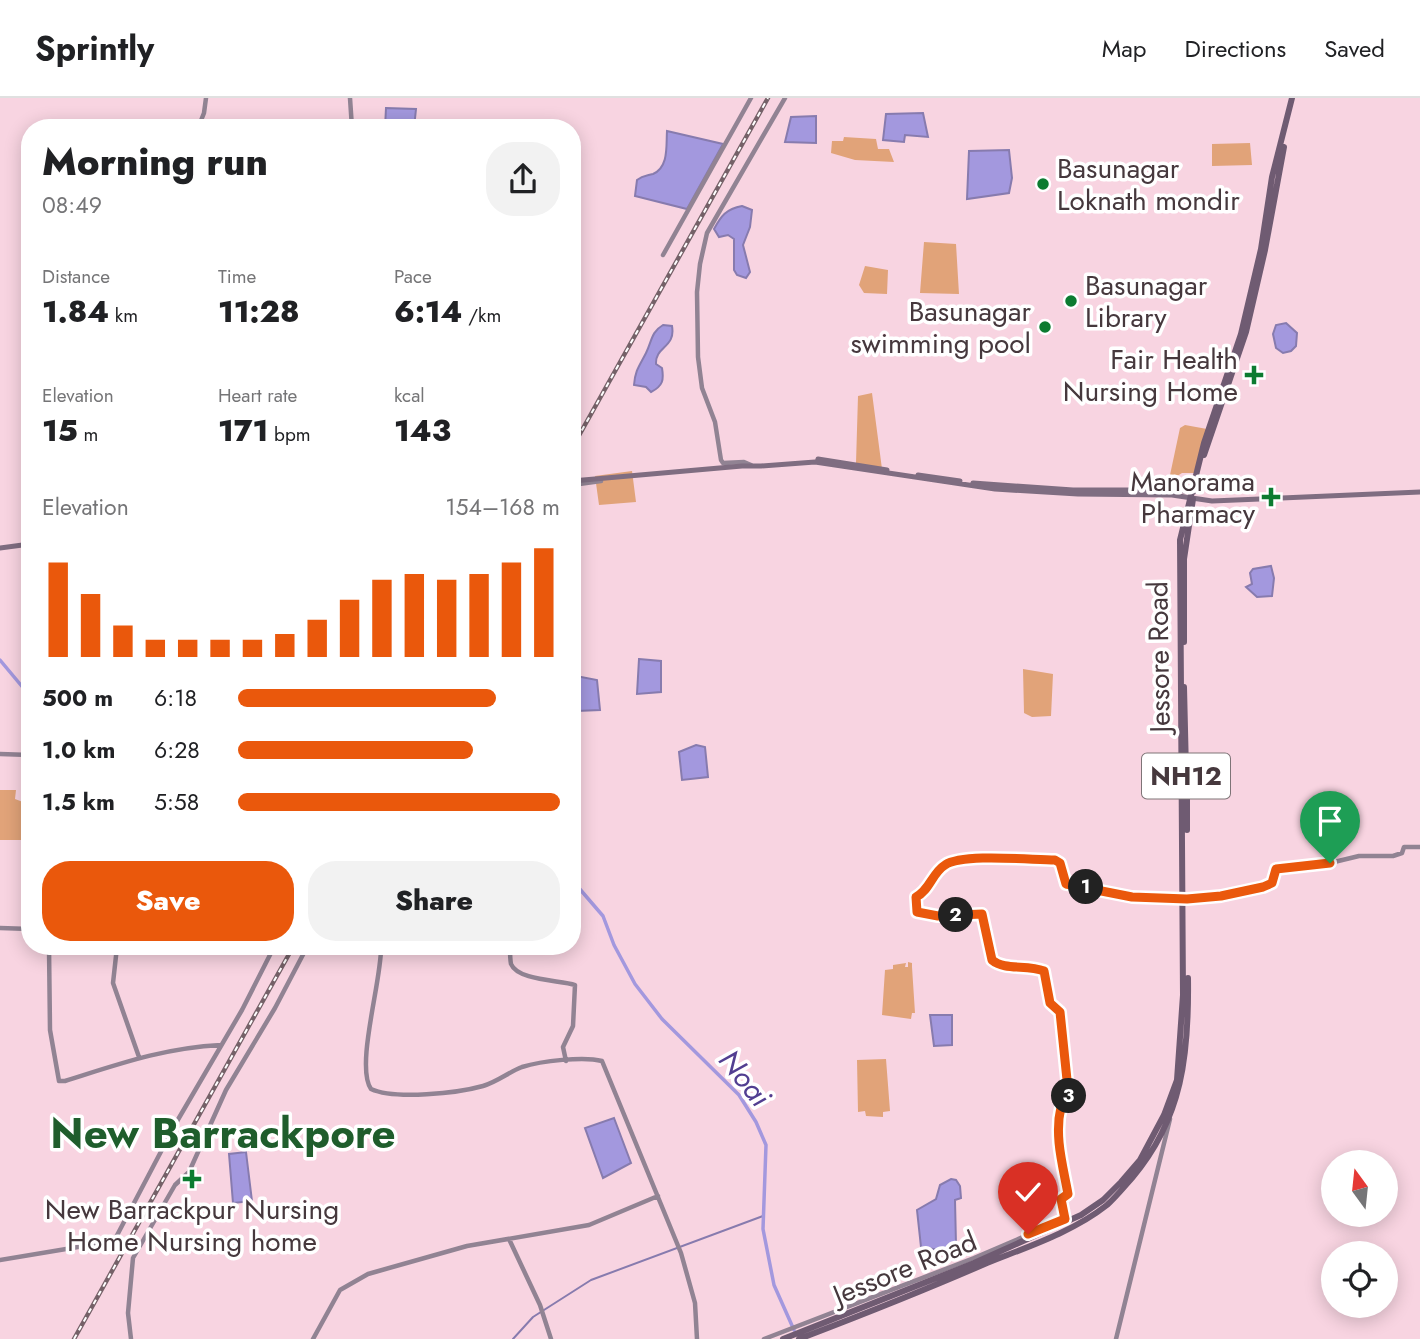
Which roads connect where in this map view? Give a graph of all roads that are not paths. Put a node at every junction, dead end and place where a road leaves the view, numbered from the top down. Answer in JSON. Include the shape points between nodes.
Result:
{"nodes":[{"id":1,"x":206,"y":98,"type":"edge"},
{"id":2,"x":350,"y":98,"type":"edge"},
{"id":3,"x":751,"y":98,"type":"edge"},
{"id":4,"x":785,"y":98,"type":"edge"},
{"id":5,"x":1294,"y":98,"type":"edge"},
{"id":6,"x":202,"y":119,"type":"edge"},
{"id":7,"x":351,"y":119,"type":"edge"},
{"id":8,"x":663,"y":255,"type":"dead end"},
{"id":9,"x":754,"y":465,"type":"junction"},
{"id":10,"x":581,"y":482,"type":"edge"},
{"id":11,"x":581,"y":482,"type":"edge"},
{"id":12,"x":1420,"y":492,"type":"edge"},
{"id":13,"x":1192,"y":495,"type":"junction"},
{"id":14,"x":21,"y":546,"type":"edge"},
{"id":15,"x":0,"y":548,"type":"edge"},
{"id":16,"x":0,"y":754,"type":"edge"},
{"id":17,"x":21,"y":755,"type":"edge"},
{"id":18,"x":1420,"y":847,"type":"edge"},
{"id":19,"x":1185,"y":899,"type":"junction"},
{"id":20,"x":0,"y":928,"type":"edge"},
{"id":21,"x":21,"y":929,"type":"edge"},
{"id":22,"x":49,"y":955,"type":"edge"},
{"id":23,"x":117,"y":955,"type":"edge"},
{"id":24,"x":270,"y":955,"type":"edge"},
{"id":25,"x":303,"y":955,"type":"edge"},
{"id":26,"x":380,"y":955,"type":"edge"},
{"id":27,"x":511,"y":955,"type":"edge"},
{"id":28,"x":222,"y":1045,"type":"junction"},
{"id":29,"x":1182,"y":1054,"type":"junction"},
{"id":30,"x":139,"y":1057,"type":"junction"},
{"id":31,"x":566,"y":1061,"type":"junction"},
{"id":32,"x":1172,"y":1114,"type":"junction"},
{"id":33,"x":1143,"y":1161,"type":"junction"},
{"id":34,"x":658,"y":1196,"type":"junction"},
{"id":35,"x":1076,"y":1218,"type":"junction"},
{"id":36,"x":1065,"y":1219,"type":"junction"},
{"id":37,"x":509,"y":1239,"type":"junction"},
{"id":38,"x":0,"y":1260,"type":"edge"},
{"id":39,"x":948,"y":1271,"type":"junction"},
{"id":40,"x":817,"y":1329,"type":"edge"},
{"id":41,"x":784,"y":1336,"type":"edge"},
{"id":42,"x":131,"y":1339,"type":"edge"},
{"id":43,"x":313,"y":1339,"type":"edge"},
{"id":44,"x":551,"y":1339,"type":"edge"},
{"id":45,"x":697,"y":1339,"type":"edge"},
{"id":46,"x":764,"y":1339,"type":"edge"},
{"id":47,"x":799,"y":1339,"type":"edge"},
{"id":48,"x":1116,"y":1339,"type":"edge"}],
"edges":[{"from":1,"to":6,"type":"street"},
{"from":2,"to":7,"type":"street"},
{"from":3,"to":8,"type":"street"},
{"from":4,"to":9,"type":"street","via":[[707,233],[696,292],[702,388],[715,422],[721,460]]},
{"from":5,"to":13,"type":"highway","name":"Jessore Road","number":"NH12","via":[[1246,332]]},
{"from":9,"to":10,"type":"main road"},
{"from":9,"to":11,"type":"street"},
{"from":9,"to":13,"type":"main road","via":[[815,462],[995,489]]},
{"from":12,"to":13,"type":"main road","via":[[1228,501]]},
{"from":13,"to":19,"type":"highway","name":"Jessore Road","number":"NH12","via":[[1184,563]]},
{"from":14,"to":15,"type":"main road"},
{"from":16,"to":17,"type":"street"},
{"from":18,"to":19,"type":"street","via":[[1405,847],[1393,856],[1359,856],[1279,868],[1272,883],[1263,887]]},
{"from":19,"to":29,"type":"highway","name":"Jessore Road","number":"NH12","via":[[1188,1001]]},
{"from":19,"to":36,"type":"street","via":[[1132,897],[1066,884],[1055,860],[996,858],[948,863],[916,897],[917,912],[982,914],[994,962],[1045,973],[1050,1003],[1061,1017],[1069,1099],[1069,1105],[1061,1107],[1059,1126],[1068,1194],[1061,1199]]},
{"from":20,"to":21,"type":"street"},
{"from":22,"to":30,"type":"street","via":[[50,1030],[59,1081]]},
{"from":23,"to":30,"type":"street","via":[[113,983]]},
{"from":24,"to":28,"type":"street"},
{"from":25,"to":42,"type":"street","via":[[226,1090],[189,1172],[175,1185],[133,1258],[128,1313]]},
{"from":26,"to":31,"type":"street","via":[[367,1053],[371,1090],[416,1095],[463,1090],[485,1086],[520,1068]]},
{"from":27,"to":31,"type":"street","via":[[513,968],[531,978],[575,985],[573,1026],[563,1048]]},
{"from":28,"to":30,"type":"street"},
{"from":28,"to":38,"type":"street","via":[[114,1241]]},
{"from":29,"to":32,"type":"highway","number":"NH12"},
{"from":29,"to":33,"type":"highway","name":"Jessore Road","number":"NH12","via":[[1173,1095]]},
{"from":31,"to":34,"type":"street","via":[[602,1061]]},
{"from":32,"to":33,"type":"highway","number":"NH12"},
{"from":32,"to":48,"type":"street"},
{"from":33,"to":35,"type":"highway","name":"Jessore Road","number":"NH12","via":[[1103,1200]]},
{"from":33,"to":40,"type":"highway","number":"NH12","via":[[1105,1206],[1077,1224],[975,1269]]},
{"from":34,"to":37,"type":"street","via":[[589,1225]]},
{"from":34,"to":45,"type":"street","via":[[695,1303]]},
{"from":35,"to":36,"type":"street"},
{"from":35,"to":39,"type":"highway","name":"Jessore Road","number":"NH12"},
{"from":36,"to":39,"type":"street"},
{"from":37,"to":43,"type":"street","via":[[368,1274],[340,1290]]},
{"from":37,"to":44,"type":"street"},
{"from":39,"to":40,"type":"highway","name":"Jessore Road","number":"NH12"},
{"from":40,"to":41,"type":"highway","name":"Jessore Road","number":"NH12"},
{"from":40,"to":41,"type":"street","via":[[806,1323]]},
{"from":40,"to":47,"type":"highway","number":"NH12"},
{"from":41,"to":46,"type":"street"}]}
